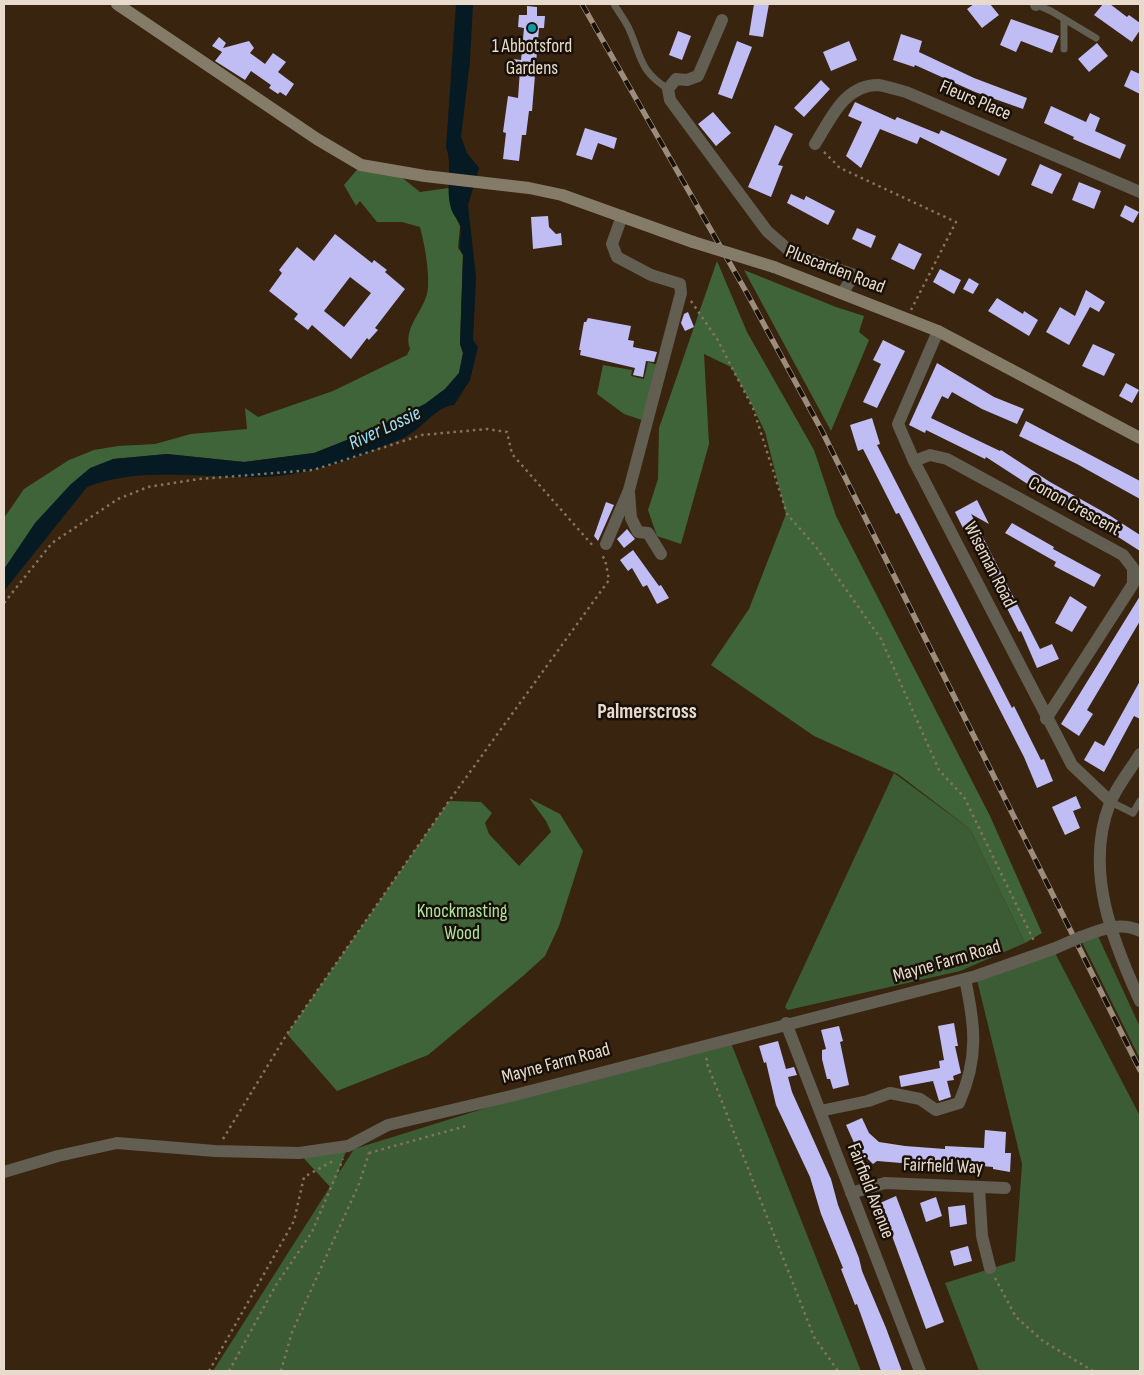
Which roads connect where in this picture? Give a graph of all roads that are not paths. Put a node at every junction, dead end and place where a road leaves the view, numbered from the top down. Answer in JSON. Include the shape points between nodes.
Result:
{"nodes":[{"id":1,"x":117,"y":4,"type":"edge"},
{"id":2,"x":614,"y":4,"type":"edge"},
{"id":3,"x":1036,"y":4,"type":"edge"},
{"id":4,"x":1064,"y":19,"type":"junction"},
{"id":5,"x":722,"y":20,"type":"dead end"},
{"id":6,"x":1096,"y":38,"type":"dead end"},
{"id":7,"x":1064,"y":49,"type":"dead end"},
{"id":8,"x":668,"y":89,"type":"junction"},
{"id":9,"x":815,"y":144,"type":"road end"},
{"id":10,"x":1140,"y":192,"type":"edge"},
{"id":11,"x":622,"y":216,"type":"junction"},
{"id":12,"x":843,"y":292,"type":"junction"},
{"id":13,"x":938,"y":331,"type":"junction"},
{"id":14,"x":1140,"y":438,"type":"edge"},
{"id":15,"x":914,"y":461,"type":"junction"},
{"id":16,"x":629,"y":490,"type":"junction"},
{"id":17,"x":606,"y":544,"type":"dead end"},
{"id":18,"x":661,"y":554,"type":"dead end"},
{"id":19,"x":1046,"y":718,"type":"junction"},
{"id":20,"x":1140,"y":754,"type":"edge"},
{"id":21,"x":1140,"y":801,"type":"edge"},
{"id":22,"x":1111,"y":802,"type":"junction"},
{"id":23,"x":1110,"y":927,"type":"junction"},
{"id":24,"x":1140,"y":931,"type":"edge"},
{"id":25,"x":965,"y":979,"type":"junction"},
{"id":26,"x":1140,"y":1001,"type":"edge"},
{"id":27,"x":786,"y":1023,"type":"junction"},
{"id":28,"x":820,"y":1111,"type":"junction"},
{"id":29,"x":4,"y":1172,"type":"edge"},
{"id":30,"x":979,"y":1188,"type":"junction"},
{"id":31,"x":1004,"y":1188,"type":"dead end"},
{"id":32,"x":852,"y":1193,"type":"junction"},
{"id":33,"x":990,"y":1268,"type":"road end"},
{"id":34,"x":920,"y":1371,"type":"edge"}],
"edges":[{"from":1,"to":11,"type":"main road","name":"Pluscarden Road","via":[[317,139],[361,165],[562,195]]},
{"from":2,"to":8,"type":"lane","via":[[631,33],[644,69],[653,80]]},
{"from":3,"to":4,"type":"lane"},
{"from":4,"to":6,"type":"lane"},
{"from":4,"to":7,"type":"lane"},
{"from":5,"to":8,"type":"street","via":[[698,76],[676,79]]},
{"from":8,"to":12,"type":"street","via":[[670,100],[684,121],[767,231],[792,253],[854,275]]},
{"from":9,"to":10,"type":"street","name":"Fleurs Place","via":[[843,99],[860,88],[879,85],[906,92]]},
{"from":11,"to":12,"type":"main road","name":"Pluscarden Road","bridge":true},
{"from":11,"to":16,"type":"street","via":[[612,244],[617,257],[651,275],[680,284],[681,293]]},
{"from":12,"to":13,"type":"main road","name":"Pluscarden Road"},
{"from":13,"to":14,"type":"main road","name":"Pluscarden Road"},
{"from":13,"to":15,"type":"street","name":"Wiseman Road","via":[[898,424]]},
{"from":15,"to":19,"type":"street","name":"Wiseman Road"},
{"from":15,"to":19,"type":"street","name":"Conon Crescent","via":[[930,455],[947,459],[1123,555],[1133,568],[1133,584]]},
{"from":16,"to":17,"type":"street"},
{"from":16,"to":18,"type":"street","via":[[631,518],[638,532],[648,533]]},
{"from":19,"to":22,"type":"street","name":"Wiseman Road","via":[[1072,766]]},
{"from":20,"to":22,"type":"street"},
{"from":21,"to":22,"type":"lane","via":[[1133,813]]},
{"from":22,"to":23,"type":"street","via":[[1098,844]]},
{"from":23,"to":24,"type":"street","via":[[1132,927]]},
{"from":23,"to":25,"type":"street","name":"Mayne Farm Road","bridge":true},
{"from":23,"to":26,"type":"street"},
{"from":25,"to":27,"type":"street","name":"Mayne Farm Road"},
{"from":25,"to":28,"type":"street","via":[[974,1020],[973,1050],[970,1079],[959,1102],[936,1110],[920,1099],[890,1093]]},
{"from":27,"to":28,"type":"street","name":"Fairfield Avenue"},
{"from":27,"to":29,"type":"street","name":"Mayne Farm Road","via":[[388,1125],[348,1146],[299,1153],[215,1151],[117,1143]]},
{"from":28,"to":32,"type":"street","name":"Fairfield Avenue"},
{"from":30,"to":31,"type":"street","name":"Fairfield Way"},
{"from":30,"to":32,"type":"street","name":"Fairfield Way","via":[[885,1183]]},
{"from":30,"to":33,"type":"street","via":[[982,1236]]},
{"from":32,"to":34,"type":"street","name":"Fairfield Avenue"}]}
